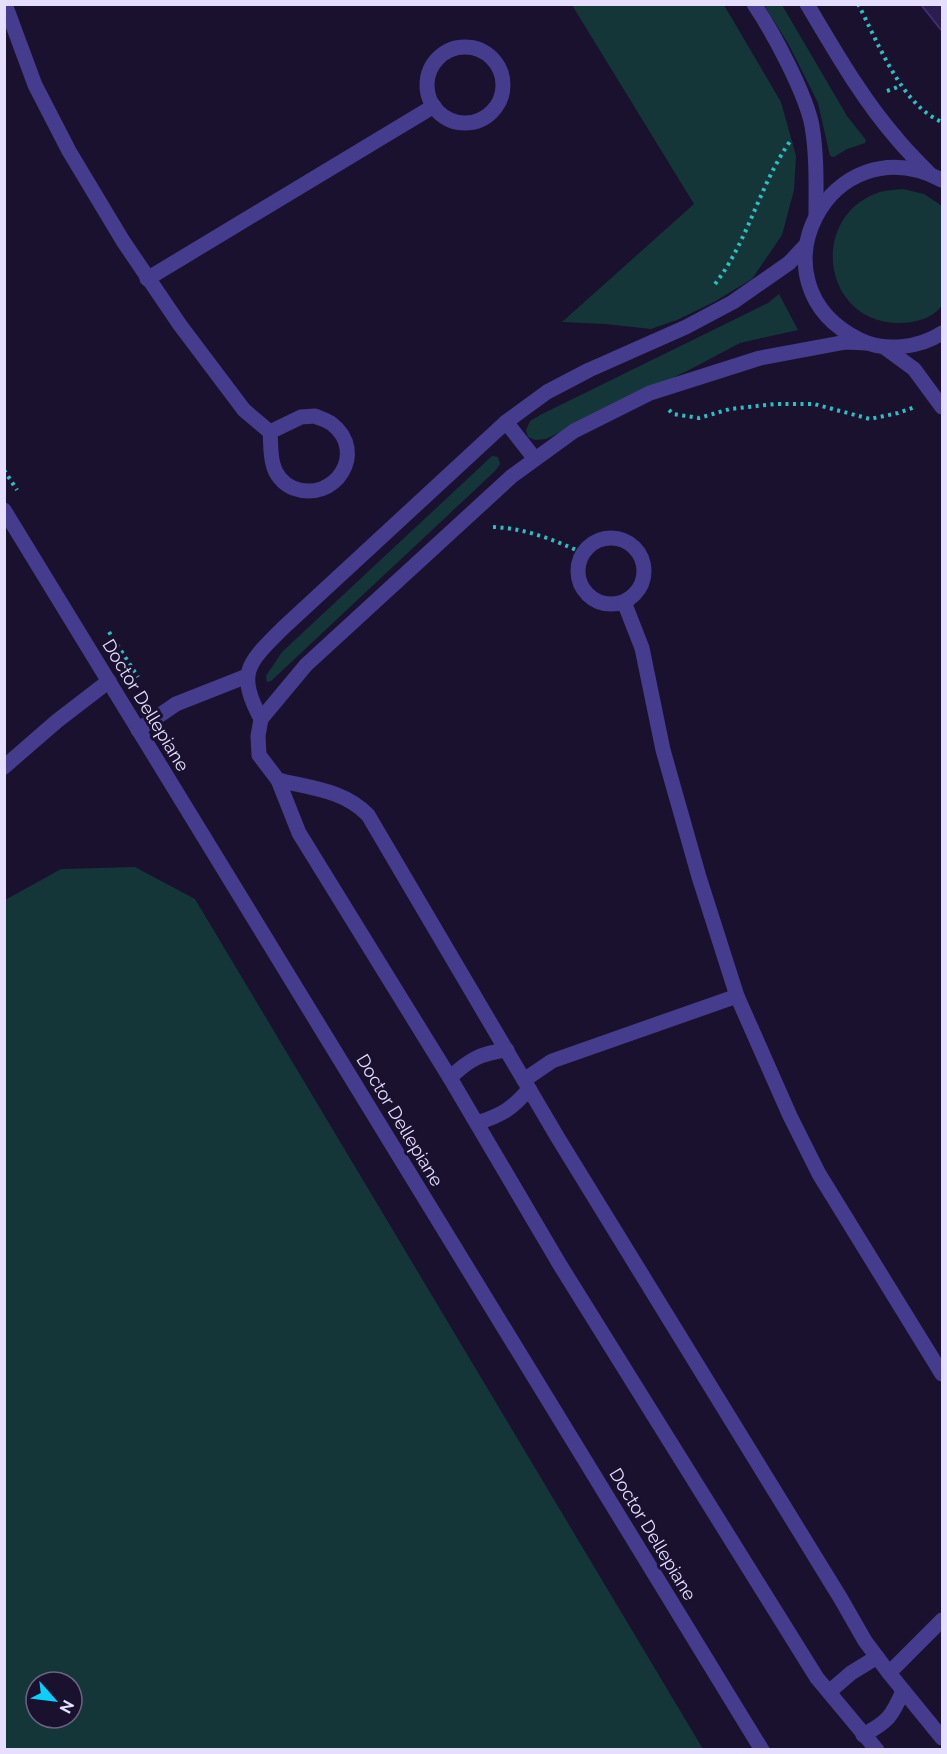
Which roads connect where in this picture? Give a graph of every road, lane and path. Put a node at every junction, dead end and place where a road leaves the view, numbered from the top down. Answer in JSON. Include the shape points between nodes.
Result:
{"nodes":[{"id":1,"x":5,"y":4,"type":"edge"},
{"id":2,"x":754,"y":4,"type":"edge"},
{"id":3,"x":807,"y":4,"type":"edge"},
{"id":4,"x":858,"y":4,"type":"edge"},
{"id":5,"x":434,"y":106,"type":"junction"},
{"id":6,"x":942,"y":122,"type":"edge"},
{"id":7,"x":812,"y":123,"type":"junction"},
{"id":8,"x":936,"y":177,"type":"edge"},
{"id":9,"x":816,"y":215,"type":"junction"},
{"id":10,"x":806,"y":245,"type":"junction"},
{"id":11,"x":147,"y":279,"type":"junction"},
{"id":12,"x":711,"y":289,"type":"dead end"},
{"id":13,"x":942,"y":333,"type":"edge"},
{"id":14,"x":866,"y":343,"type":"junction"},
{"id":15,"x":884,"y":347,"type":"junction"},
{"id":16,"x":650,"y":393,"type":"junction"},
{"id":17,"x":940,"y":403,"type":"edge"},
{"id":18,"x":506,"y":422,"type":"junction"},
{"id":19,"x":270,"y":432,"type":"junction"},
{"id":20,"x":535,"y":459,"type":"junction"},
{"id":21,"x":4,"y":510,"type":"edge"},
{"id":22,"x":458,"y":525,"type":"junction"},
{"id":23,"x":583,"y":553,"type":"junction"},
{"id":24,"x":624,"y":602,"type":"junction"},
{"id":25,"x":247,"y":676,"type":"junction"},
{"id":26,"x":109,"y":681,"type":"junction"},
{"id":27,"x":261,"y":719,"type":"junction"},
{"id":28,"x":138,"y":730,"type":"junction"},
{"id":29,"x":4,"y":767,"type":"edge"},
{"id":30,"x":278,"y":780,"type":"junction"},
{"id":31,"x":737,"y":996,"type":"junction"},
{"id":32,"x":507,"y":1050,"type":"junction"},
{"id":33,"x":450,"y":1078,"type":"junction"},
{"id":34,"x":527,"y":1084,"type":"junction"},
{"id":35,"x":477,"y":1123,"type":"junction"},
{"id":36,"x":942,"y":1374,"type":"edge"},
{"id":37,"x":942,"y":1620,"type":"edge"},
{"id":38,"x":877,"y":1657,"type":"junction"},
{"id":39,"x":889,"y":1674,"type":"junction"},
{"id":40,"x":903,"y":1691,"type":"junction"},
{"id":41,"x":829,"y":1692,"type":"junction"},
{"id":42,"x":863,"y":1735,"type":"junction"},
{"id":43,"x":942,"y":1738,"type":"edge"},
{"id":44,"x":762,"y":1749,"type":"edge"},
{"id":45,"x":877,"y":1749,"type":"edge"}],
"edges":[{"from":1,"to":11,"type":"street","via":[[35,85],[69,151]]},
{"from":2,"to":7,"type":"street","via":[[799,88]]},
{"from":3,"to":8,"type":"street","via":[[842,64],[898,141]]},
{"from":4,"to":6,"type":"path","via":[[901,86],[925,112]]},
{"from":5,"to":5,"type":"street","via":[[454,122],[480,120],[491,114],[503,91],[498,65],[490,56],[468,47],[446,53],[436,60],[427,83]]},
{"from":5,"to":11,"type":"street"},
{"from":7,"to":9,"type":"street","via":[[817,162]]},
{"from":7,"to":12,"type":"path","via":[[793,137],[780,155],[745,235]]},
{"from":8,"to":9,"type":"street","via":[[904,167],[878,168],[853,177],[832,194]]},
{"from":9,"to":10,"type":"street"},
{"from":10,"to":14,"type":"street","via":[[806,270],[813,294],[826,315],[844,332]]},
{"from":10,"to":18,"type":"street","via":[[789,263],[733,302],[547,392]]},
{"from":11,"to":19,"type":"street","via":[[244,410]]},
{"from":13,"to":15,"type":"street","via":[[913,345]]},
{"from":14,"to":15,"type":"street"},
{"from":14,"to":16,"type":"street","via":[[846,342],[760,358]]},
{"from":15,"to":17,"type":"street","via":[[914,369]]},
{"from":16,"to":17,"type":"path","via":[[673,414],[699,418],[730,409],[814,404],[870,419]]},
{"from":16,"to":20,"type":"street","via":[[574,431]]},
{"from":18,"to":20,"type":"street"},
{"from":18,"to":25,"type":"street","via":[[283,628],[257,654]]},
{"from":19,"to":19,"type":"street","via":[[273,465],[288,486],[304,492],[320,491],[342,474],[347,459],[345,443],[331,423],[315,416],[301,417]]},
{"from":20,"to":22,"type":"street"},
{"from":21,"to":26,"type":"street","name":"Doctor Dellepiane"},
{"from":22,"to":23,"type":"path","via":[[513,527]]},
{"from":22,"to":27,"type":"street","via":[[306,665]]},
{"from":23,"to":24,"type":"street","via":[[578,573],[585,593],[603,604]]},
{"from":23,"to":24,"type":"street","via":[[591,544],[612,538],[623,540],[640,554],[644,576],[634,596]]},
{"from":24,"to":31,"type":"street","via":[[642,648],[663,750]]},
{"from":25,"to":27,"type":"street","via":[[250,698]]},
{"from":25,"to":28,"type":"street","via":[[176,704]]},
{"from":26,"to":28,"type":"street","name":"Doctor Dellepiane"},
{"from":26,"to":29,"type":"street"},
{"from":27,"to":30,"type":"street","via":[[260,755]]},
{"from":28,"to":44,"type":"street","name":"Doctor Dellepiane"},
{"from":30,"to":32,"type":"street","via":[[343,796],[368,815]]},
{"from":30,"to":33,"type":"street","via":[[299,834]]},
{"from":31,"to":34,"type":"street","via":[[552,1061]]},
{"from":31,"to":36,"type":"street","via":[[819,1174]]},
{"from":32,"to":33,"type":"street","via":[[478,1056]]},
{"from":32,"to":34,"type":"street"},
{"from":33,"to":35,"type":"street"},
{"from":34,"to":35,"type":"street","via":[[516,1104],[506,1112]]},
{"from":34,"to":38,"type":"street"},
{"from":35,"to":41,"type":"street","via":[[560,1265]]},
{"from":37,"to":39,"type":"street"},
{"from":38,"to":39,"type":"street"},
{"from":38,"to":41,"type":"street"},
{"from":39,"to":40,"type":"street"},
{"from":40,"to":42,"type":"street","via":[[893,1713]]},
{"from":40,"to":43,"type":"street"},
{"from":41,"to":42,"type":"street"},
{"from":42,"to":45,"type":"street"}]}
